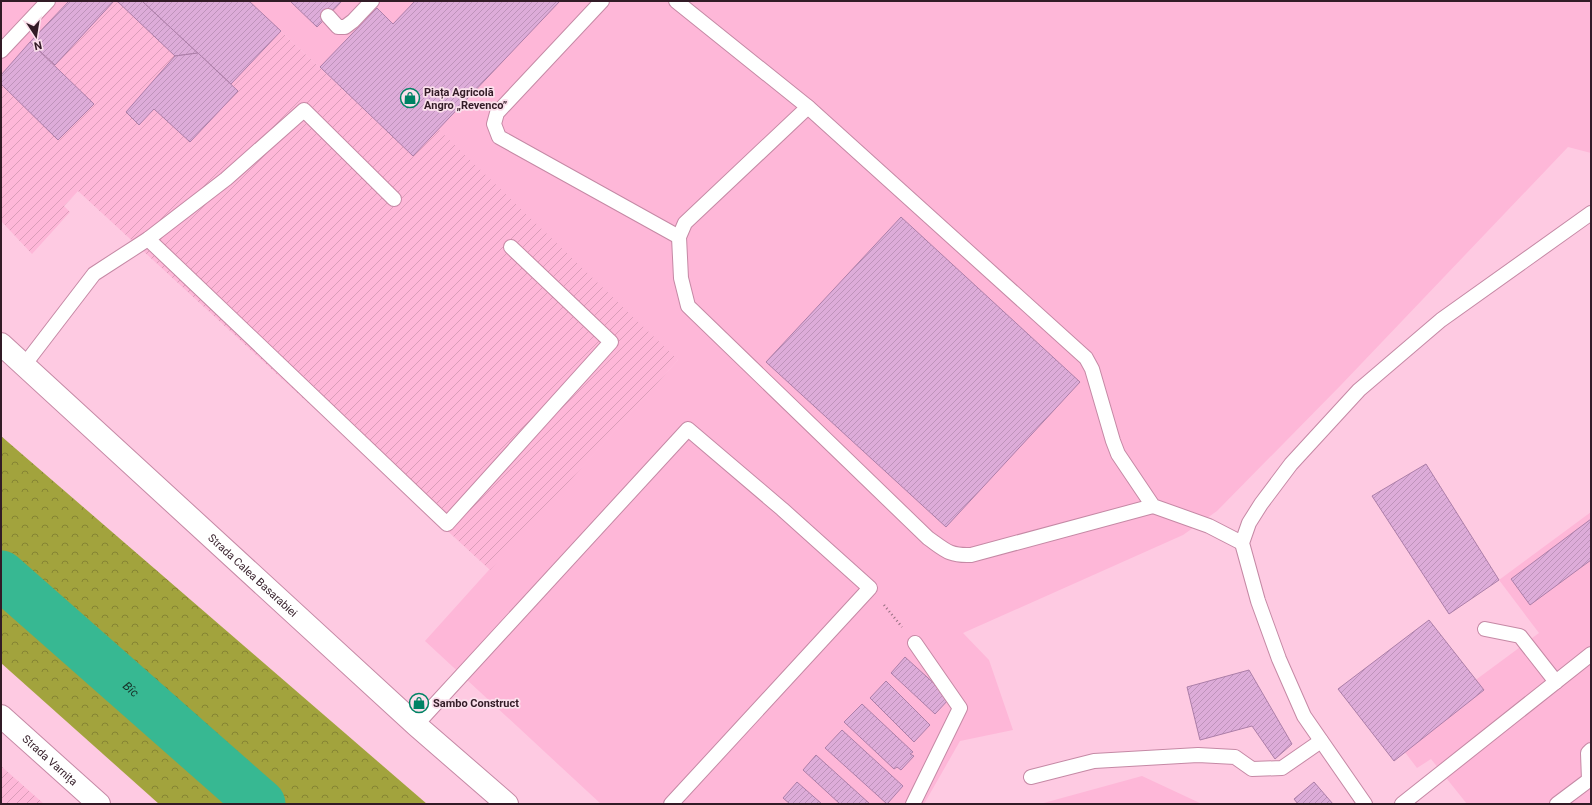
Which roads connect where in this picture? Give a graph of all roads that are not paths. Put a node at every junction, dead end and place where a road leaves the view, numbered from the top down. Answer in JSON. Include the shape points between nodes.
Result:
{"nodes":[{"id":1,"x":48,"y":1,"type":"edge"},
{"id":2,"x":372,"y":1,"type":"edge"},
{"id":3,"x":602,"y":1,"type":"edge"},
{"id":4,"x":676,"y":1,"type":"edge"},
{"id":5,"x":328,"y":16,"type":"dead end"},
{"id":6,"x":1,"y":51,"type":"edge"},
{"id":7,"x":808,"y":107,"type":"junction"},
{"id":8,"x":394,"y":199,"type":"dead end"},
{"id":9,"x":1591,"y":213,"type":"edge"},
{"id":10,"x":679,"y":237,"type":"junction"},
{"id":11,"x":148,"y":239,"type":"junction"},
{"id":12,"x":511,"y":246,"type":"dead end"},
{"id":13,"x":1,"y":344,"type":"edge"},
{"id":14,"x":24,"y":364,"type":"junction"},
{"id":15,"x":1153,"y":506,"type":"junction"},
{"id":16,"x":1242,"y":543,"type":"junction"},
{"id":17,"x":1485,"y":629,"type":"dead end"},
{"id":18,"x":915,"y":643,"type":"road end"},
{"id":19,"x":1591,"y":654,"type":"edge"},
{"id":20,"x":1556,"y":682,"type":"junction"},
{"id":21,"x":1,"y":716,"type":"edge"},
{"id":22,"x":416,"y":725,"type":"junction"},
{"id":23,"x":1321,"y":741,"type":"junction"},
{"id":24,"x":1591,"y":750,"type":"edge"},
{"id":25,"x":1031,"y":776,"type":"dead end"},
{"id":26,"x":99,"y":804,"type":"edge"},
{"id":27,"x":507,"y":804,"type":"edge"},
{"id":28,"x":671,"y":804,"type":"edge"},
{"id":29,"x":913,"y":804,"type":"edge"},
{"id":30,"x":1365,"y":804,"type":"edge"},
{"id":31,"x":1402,"y":804,"type":"edge"},
{"id":32,"x":1557,"y":804,"type":"edge"}],
"edges":[{"from":1,"to":6,"type":"lane"},
{"from":2,"to":5,"type":"lane","via":[[345,27],[338,27]]},
{"from":3,"to":10,"type":"lane","via":[[497,113],[494,124],[499,137]]},
{"from":4,"to":7,"type":"lane"},
{"from":7,"to":10,"type":"lane","via":[[685,223]]},
{"from":7,"to":15,"type":"lane","via":[[1086,358],[1092,369],[1118,454]]},
{"from":8,"to":11,"type":"lane","via":[[304,110],[226,179]]},
{"from":9,"to":16,"type":"lane","via":[[1441,320],[1360,390],[1291,464],[1253,516]]},
{"from":10,"to":15,"type":"lane","via":[[680,278],[688,306],[928,538],[956,556],[971,555]]},
{"from":11,"to":12,"type":"lane","via":[[447,524],[611,342]]},
{"from":11,"to":14,"type":"lane","via":[[94,274]]},
{"from":13,"to":14,"type":"main road","name":"Strada Calea Basarabiei"},
{"from":14,"to":22,"type":"main road","name":"Strada Calea Basarabiei"},
{"from":15,"to":16,"type":"lane","via":[[1209,526]]},
{"from":16,"to":23,"type":"lane","via":[[1278,659],[1304,716]]},
{"from":17,"to":20,"type":"lane","via":[[1520,636]]},
{"from":18,"to":29,"type":"lane","via":[[960,708]]},
{"from":19,"to":20,"type":"lane"},
{"from":20,"to":31,"type":"lane"},
{"from":21,"to":26,"type":"main road","name":"Strada Varnița"},
{"from":22,"to":27,"type":"main road","name":"Strada Calea Basarabiei"},
{"from":22,"to":28,"type":"lane","via":[[688,429],[870,588]]},
{"from":23,"to":25,"type":"lane","via":[[1282,768],[1252,769],[1235,757],[1198,756],[1094,761]]},
{"from":23,"to":30,"type":"lane"},
{"from":24,"to":32,"type":"lane","via":[[1588,753],[1588,780]]}]}
